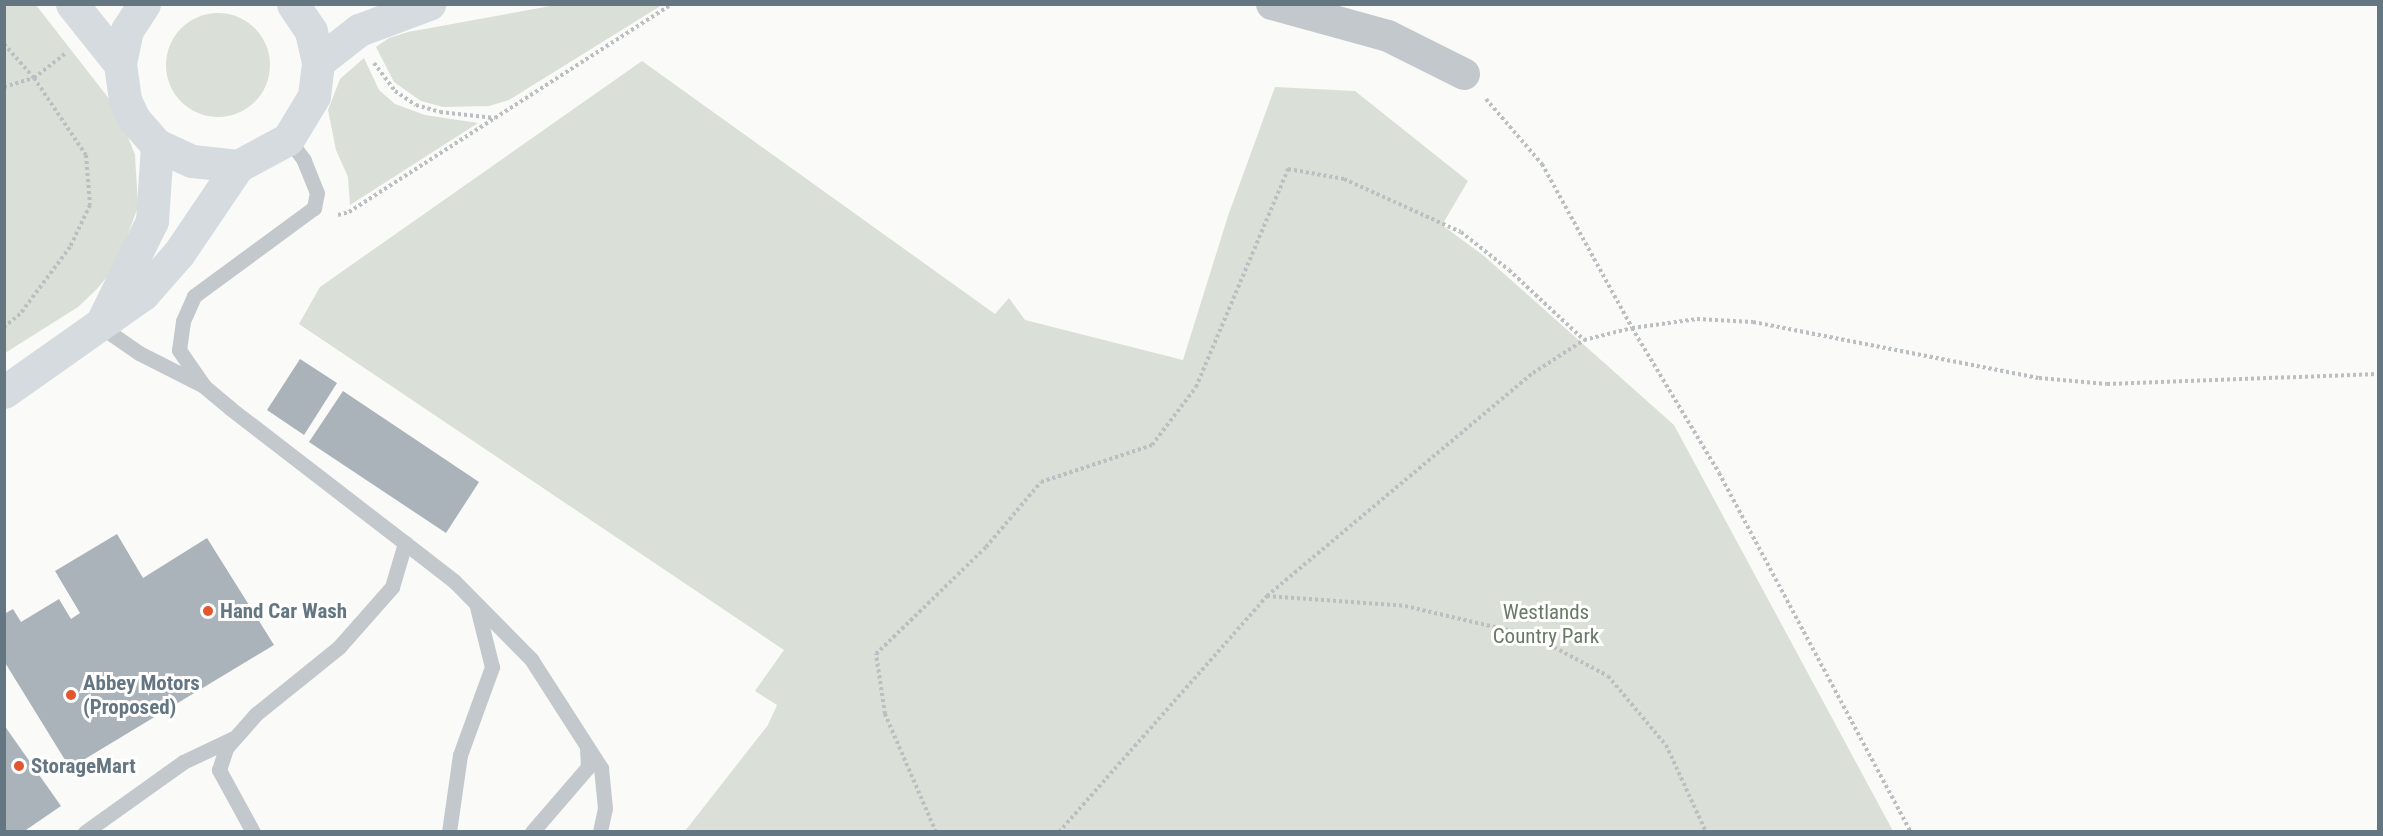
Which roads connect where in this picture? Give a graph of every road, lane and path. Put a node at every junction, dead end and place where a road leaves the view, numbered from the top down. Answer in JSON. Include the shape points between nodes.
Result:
{"nodes":[{"id":1,"x":72,"y":4,"type":"edge"},
{"id":2,"x":293,"y":4,"type":"edge"},
{"id":3,"x":429,"y":4,"type":"edge"},
{"id":4,"x":672,"y":4,"type":"edge"},
{"id":5,"x":1272,"y":4,"type":"edge"},
{"id":6,"x":131,"y":7,"type":"edge"},
{"id":7,"x":4,"y":44,"type":"edge"},
{"id":8,"x":71,"y":48,"type":"dead end"},
{"id":9,"x":318,"y":62,"type":"junction"},
{"id":10,"x":373,"y":62,"type":"dead end"},
{"id":11,"x":120,"y":64,"type":"junction"},
{"id":12,"x":1464,"y":74,"type":"joint"},
{"id":13,"x":34,"y":78,"type":"junction"},
{"id":14,"x":4,"y":87,"type":"edge"},
{"id":15,"x":495,"y":118,"type":"junction"},
{"id":16,"x":288,"y":139,"type":"junction"},
{"id":17,"x":157,"y":145,"type":"junction"},
{"id":18,"x":238,"y":166,"type":"junction"},
{"id":19,"x":292,"y":225,"type":"junction"},
{"id":20,"x":100,"y":326,"type":"junction"},
{"id":21,"x":4,"y":327,"type":"edge"},
{"id":22,"x":1632,"y":328,"type":"junction"},
{"id":23,"x":1584,"y":340,"type":"junction"},
{"id":24,"x":2379,"y":374,"type":"edge"},
{"id":25,"x":204,"y":386,"type":"junction"},
{"id":26,"x":4,"y":392,"type":"edge"},
{"id":27,"x":405,"y":543,"type":"junction"},
{"id":28,"x":1267,"y":596,"type":"junction"},
{"id":29,"x":476,"y":604,"type":"junction"},
{"id":30,"x":236,"y":736,"type":"junction"},
{"id":31,"x":587,"y":746,"type":"junction"},
{"id":32,"x":86,"y":831,"type":"edge"},
{"id":33,"x":253,"y":831,"type":"edge"},
{"id":34,"x":449,"y":831,"type":"edge"},
{"id":35,"x":532,"y":831,"type":"edge"},
{"id":36,"x":600,"y":831,"type":"edge"},
{"id":37,"x":936,"y":831,"type":"edge"},
{"id":38,"x":1059,"y":831,"type":"edge"},
{"id":39,"x":1706,"y":831,"type":"edge"},
{"id":40,"x":1911,"y":831,"type":"edge"}],
"edges":[{"from":1,"to":11,"type":"main road"},
{"from":2,"to":9,"type":"main road","via":[[311,31]]},
{"from":3,"to":9,"type":"main road","via":[[358,30]]},
{"from":4,"to":15,"type":"path"},
{"from":5,"to":12,"type":"street","via":[[1388,36]]},
{"from":6,"to":11,"type":"main road"},
{"from":7,"to":13,"type":"path"},
{"from":8,"to":13,"type":"path"},
{"from":9,"to":16,"type":"main road","via":[[314,96]]},
{"from":10,"to":15,"type":"path","via":[[395,92],[416,105],[440,112]]},
{"from":11,"to":17,"type":"main road","via":[[125,100],[134,119]]},
{"from":12,"to":22,"type":"path","via":[[1542,164]]},
{"from":13,"to":14,"type":"path"},
{"from":13,"to":21,"type":"path","via":[[86,155],[90,205],[70,247],[20,314]]},
{"from":15,"to":19,"type":"path","via":[[349,212]]},
{"from":16,"to":18,"type":"main road"},
{"from":16,"to":19,"type":"lane","via":[[304,159],[317,193],[314,208]]},
{"from":17,"to":18,"type":"main road","via":[[192,161]]},
{"from":17,"to":20,"type":"main road","via":[[152,221]]},
{"from":18,"to":20,"type":"main road","via":[[179,254],[143,294]]},
{"from":19,"to":25,"type":"lane","via":[[222,272],[194,296],[183,321],[179,350]]},
{"from":20,"to":25,"type":"lane","via":[[139,353]]},
{"from":20,"to":26,"type":"main road"},
{"from":22,"to":23,"type":"path"},
{"from":22,"to":24,"type":"path","via":[[1697,319],[1753,322],[2039,378],[2107,384]]},
{"from":22,"to":40,"type":"path","via":[[1719,473]]},
{"from":23,"to":28,"type":"path","via":[[1533,373]]},
{"from":23,"to":37,"type":"path","via":[[1509,270],[1461,232],[1344,179],[1288,169],[1196,387],[1152,445],[1041,482],[986,547],[876,654],[885,714]]},
{"from":25,"to":27,"type":"lane"},
{"from":27,"to":29,"type":"lane"},
{"from":27,"to":30,"type":"lane","via":[[392,587],[339,646],[256,714]]},
{"from":28,"to":38,"type":"path"},
{"from":28,"to":39,"type":"path","via":[[1405,606],[1533,636],[1571,656],[1608,676],[1666,745]]},
{"from":29,"to":31,"type":"lane","via":[[531,659]]},
{"from":29,"to":34,"type":"lane","via":[[492,667],[460,754]]},
{"from":30,"to":32,"type":"lane","via":[[183,762]]},
{"from":30,"to":33,"type":"lane","via":[[226,748],[219,770]]},
{"from":31,"to":35,"type":"lane","via":[[588,767]]},
{"from":31,"to":36,"type":"lane","via":[[601,768],[605,808]]}]}
